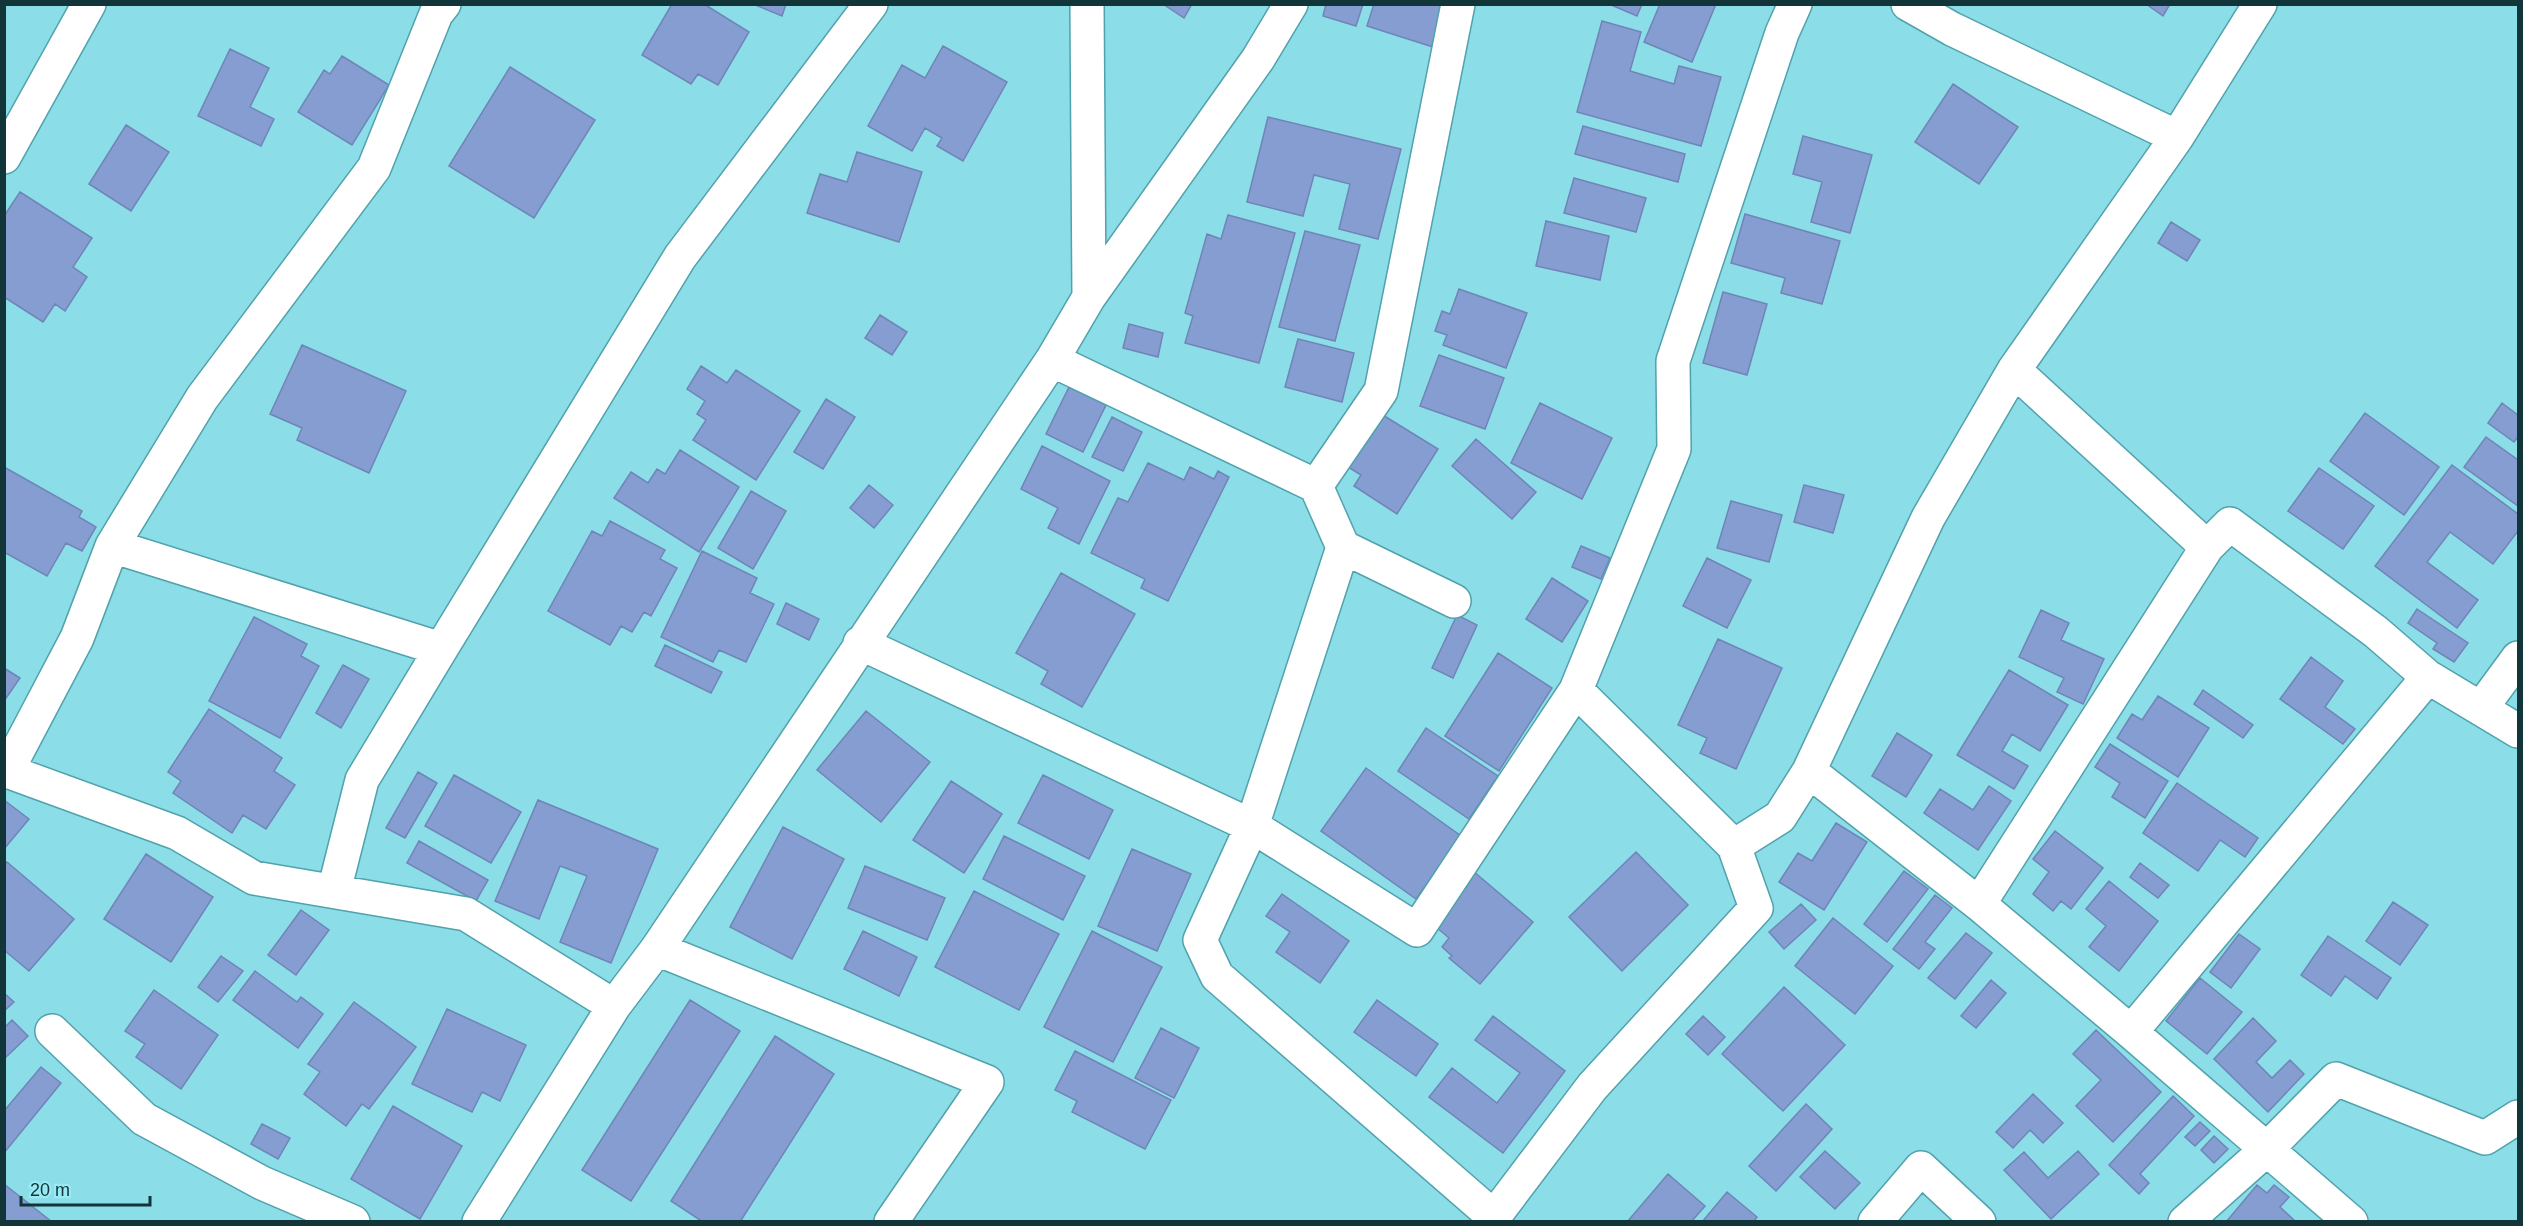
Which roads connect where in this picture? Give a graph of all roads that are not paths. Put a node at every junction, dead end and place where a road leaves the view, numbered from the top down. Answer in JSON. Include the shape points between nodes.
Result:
{"nodes":[{"id":1,"x":89,"y":4,"type":"edge"},
{"id":2,"x":871,"y":4,"type":"edge"},
{"id":3,"x":1088,"y":4,"type":"edge"},
{"id":4,"x":1290,"y":4,"type":"edge"},
{"id":5,"x":1458,"y":4,"type":"edge"},
{"id":6,"x":1795,"y":4,"type":"edge"},
{"id":7,"x":1908,"y":4,"type":"edge"},
{"id":8,"x":2260,"y":4,"type":"edge"},
{"id":9,"x":437,"y":6,"type":"edge"},
{"id":10,"x":2177,"y":137,"type":"junction"},
{"id":11,"x":4,"y":157,"type":"edge"},
{"id":12,"x":1089,"y":297,"type":"junction"},
{"id":13,"x":1052,"y":360,"type":"junction"},
{"id":14,"x":2014,"y":370,"type":"junction"},
{"id":15,"x":1316,"y":486,"type":"junction"},
{"id":16,"x":112,"y":546,"type":"junction"},
{"id":17,"x":2207,"y":546,"type":"junction"},
{"id":18,"x":1343,"y":547,"type":"junction"},
{"id":19,"x":1454,"y":601,"type":"dead end"},
{"id":20,"x":860,"y":643,"type":"junction"},
{"id":21,"x":441,"y":649,"type":"junction"},
{"id":22,"x":2518,"y":658,"type":"edge"},
{"id":23,"x":2428,"y":677,"type":"junction"},
{"id":24,"x":1576,"y":690,"type":"junction"},
{"id":25,"x":2482,"y":707,"type":"junction"},
{"id":26,"x":2518,"y":731,"type":"edge"},
{"id":27,"x":1809,"y":771,"type":"junction"},
{"id":28,"x":1252,"y":826,"type":"junction"},
{"id":29,"x":1734,"y":846,"type":"junction"},
{"id":30,"x":334,"y":891,"type":"junction"},
{"id":31,"x":1979,"y":904,"type":"junction"},
{"id":32,"x":657,"y":949,"type":"junction"},
{"id":33,"x":614,"y":1006,"type":"junction"},
{"id":34,"x":52,"y":1031,"type":"dead end"},
{"id":35,"x":2131,"y":1032,"type":"junction"},
{"id":36,"x":2518,"y":1116,"type":"edge"},
{"id":37,"x":2266,"y":1150,"type":"junction"},
{"id":38,"x":1492,"y":1219,"type":"edge"},
{"id":39,"x":353,"y":1221,"type":"edge"},
{"id":40,"x":479,"y":1221,"type":"edge"},
{"id":41,"x":891,"y":1221,"type":"edge"},
{"id":42,"x":1875,"y":1221,"type":"edge"},
{"id":43,"x":1979,"y":1221,"type":"edge"},
{"id":44,"x":2185,"y":1221,"type":"edge"},
{"id":45,"x":2351,"y":1221,"type":"edge"}],
"edges":[{"from":1,"to":11,"type":"street"},
{"from":2,"to":21,"type":"street","via":[[680,257]]},
{"from":3,"to":12,"type":"street"},
{"from":4,"to":12,"type":"street","via":[[1258,59]]},
{"from":5,"to":15,"type":"street","via":[[1381,392]]},
{"from":6,"to":24,"type":"street","via":[[1673,360],[1674,449]]},
{"from":7,"to":10,"type":"street"},
{"from":8,"to":10,"type":"street"},
{"from":9,"to":16,"type":"street","via":[[374,168],[202,398]]},
{"from":10,"to":14,"type":"street"},
{"from":12,"to":13,"type":"street"},
{"from":13,"to":15,"type":"street"},
{"from":13,"to":20,"type":"street"},
{"from":14,"to":17,"type":"street"},
{"from":14,"to":27,"type":"street","via":[[1929,518]]},
{"from":15,"to":18,"type":"street"},
{"from":16,"to":21,"type":"street"},
{"from":16,"to":30,"type":"street","via":[[77,638],[7,771],[177,833],[254,879]]},
{"from":17,"to":23,"type":"street","via":[[2230,524],[2376,632]]},
{"from":17,"to":31,"type":"street"},
{"from":18,"to":19,"type":"street"},
{"from":18,"to":28,"type":"street"},
{"from":20,"to":28,"type":"street"},
{"from":20,"to":32,"type":"street"},
{"from":21,"to":30,"type":"street","via":[[362,780]]},
{"from":22,"to":25,"type":"street"},
{"from":23,"to":25,"type":"street"},
{"from":23,"to":35,"type":"street"},
{"from":24,"to":28,"type":"street","via":[[1417,930]]},
{"from":24,"to":29,"type":"street"},
{"from":25,"to":26,"type":"street"},
{"from":27,"to":29,"type":"street","via":[[1780,817]]},
{"from":27,"to":31,"type":"street"},
{"from":28,"to":38,"type":"street","via":[[1200,940],[1217,976]]},
{"from":29,"to":38,"type":"street","via":[[1756,908],[1592,1087]]},
{"from":30,"to":33,"type":"street","via":[[466,914]]},
{"from":31,"to":35,"type":"street"},
{"from":32,"to":33,"type":"street"},
{"from":32,"to":41,"type":"street","via":[[987,1082]]},
{"from":33,"to":40,"type":"street"},
{"from":34,"to":39,"type":"street","via":[[144,1119],[262,1183]]},
{"from":35,"to":37,"type":"street"},
{"from":36,"to":37,"type":"street","via":[[2485,1138],[2336,1079]]},
{"from":37,"to":44,"type":"street"},
{"from":37,"to":45,"type":"street"},
{"from":42,"to":43,"type":"street","via":[[1921,1167]]}]}
